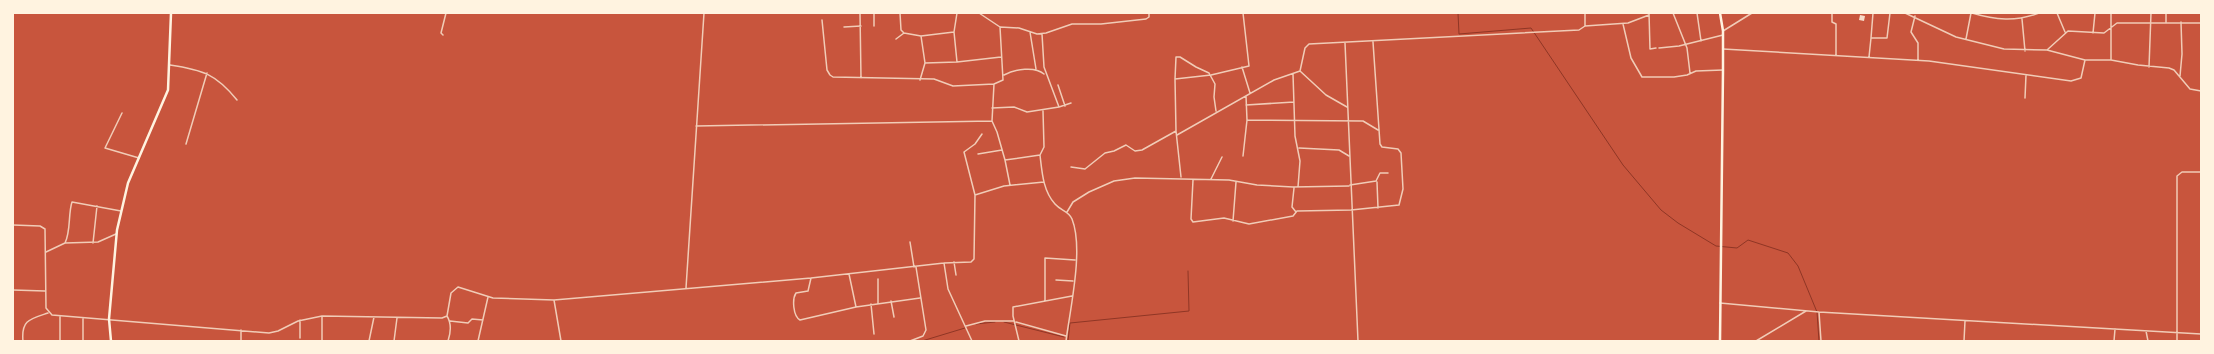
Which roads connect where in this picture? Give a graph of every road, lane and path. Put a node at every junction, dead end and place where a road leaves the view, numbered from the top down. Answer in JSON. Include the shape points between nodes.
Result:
{"nodes":[{"id":1,"x":171,"y":13,"type":"edge"},
{"id":2,"x":446,"y":13,"type":"edge"},
{"id":3,"x":704,"y":13,"type":"edge"},
{"id":4,"x":860,"y":13,"type":"edge"},
{"id":5,"x":874,"y":13,"type":"edge"},
{"id":6,"x":900,"y":13,"type":"edge"},
{"id":7,"x":957,"y":13,"type":"edge"},
{"id":8,"x":978,"y":13,"type":"edge"},
{"id":9,"x":1149,"y":13,"type":"edge"},
{"id":10,"x":1243,"y":13,"type":"edge"},
{"id":11,"x":1585,"y":13,"type":"edge"},
{"id":12,"x":1673,"y":13,"type":"edge"},
{"id":13,"x":1697,"y":13,"type":"edge"},
{"id":14,"x":1720,"y":13,"type":"edge"},
{"id":15,"x":1752,"y":13,"type":"edge"},
{"id":16,"x":1832,"y":13,"type":"edge"},
{"id":17,"x":1873,"y":13,"type":"edge"},
{"id":18,"x":1890,"y":13,"type":"edge"},
{"id":19,"x":1905,"y":13,"type":"edge"},
{"id":20,"x":1914,"y":13,"type":"edge"},
{"id":21,"x":1972,"y":13,"type":"edge"},
{"id":22,"x":2039,"y":13,"type":"edge"},
{"id":23,"x":2058,"y":13,"type":"edge"},
{"id":24,"x":2095,"y":13,"type":"edge"},
{"id":25,"x":2110,"y":13,"type":"edge"},
{"id":26,"x":2151,"y":13,"type":"edge"},
{"id":27,"x":2166,"y":13,"type":"edge"},
{"id":28,"x":1649,"y":14,"type":"edge"},
{"id":29,"x":1914,"y":16,"type":"junction"},
{"id":30,"x":2022,"y":19,"type":"junction"},
{"id":31,"x":822,"y":20,"type":"dead end"},
{"id":32,"x":2150,"y":22,"type":"junction"},
{"id":33,"x":2166,"y":22,"type":"junction"},
{"id":34,"x":2181,"y":22,"type":"junction"},
{"id":35,"x":2201,"y":23,"type":"edge"},
{"id":36,"x":1623,"y":24,"type":"junction"},
{"id":37,"x":861,"y":26,"type":"junction"},
{"id":38,"x":874,"y":26,"type":"dead end"},
{"id":39,"x":1584,"y":26,"type":"junction"},
{"id":40,"x":2112,"y":26,"type":"junction"},
{"id":41,"x":844,"y":27,"type":"dead end"},
{"id":42,"x":1000,"y":27,"type":"junction"},
{"id":43,"x":1723,"y":31,"type":"junction"},
{"id":44,"x":954,"y":32,"type":"junction"},
{"id":45,"x":1030,"y":32,"type":"junction"},
{"id":46,"x":2065,"y":32,"type":"junction"},
{"id":47,"x":904,"y":33,"type":"junction"},
{"id":48,"x":2093,"y":33,"type":"junction"},
{"id":49,"x":1042,"y":34,"type":"junction"},
{"id":50,"x":1723,"y":35,"type":"junction"},
{"id":51,"x":442,"y":36,"type":"dead end"},
{"id":52,"x":921,"y":36,"type":"junction"},
{"id":53,"x":1871,"y":38,"type":"junction"},
{"id":54,"x":896,"y":39,"type":"dead end"},
{"id":55,"x":1966,"y":39,"type":"junction"},
{"id":56,"x":1701,"y":40,"type":"junction"},
{"id":57,"x":1373,"y":42,"type":"junction"},
{"id":58,"x":1345,"y":43,"type":"junction"},
{"id":59,"x":1686,"y":44,"type":"junction"},
{"id":60,"x":1656,"y":48,"type":"dead end"},
{"id":61,"x":1659,"y":48,"type":"dead end"},
{"id":62,"x":1723,"y":49,"type":"junction"},
{"id":63,"x":2047,"y":50,"type":"junction"},
{"id":64,"x":2025,"y":51,"type":"junction"},
{"id":65,"x":1836,"y":55,"type":"junction"},
{"id":66,"x":1001,"y":57,"type":"junction"},
{"id":67,"x":1869,"y":57,"type":"junction"},
{"id":68,"x":1918,"y":60,"type":"junction"},
{"id":69,"x":2085,"y":60,"type":"junction"},
{"id":70,"x":2111,"y":60,"type":"junction"},
{"id":71,"x":958,"y":62,"type":"junction"},
{"id":72,"x":925,"y":63,"type":"junction"},
{"id":73,"x":170,"y":65,"type":"junction"},
{"id":74,"x":1242,"y":67,"type":"junction"},
{"id":75,"x":2149,"y":67,"type":"junction"},
{"id":76,"x":1036,"y":69,"type":"junction"},
{"id":77,"x":1723,"y":70,"type":"junction"},
{"id":78,"x":1300,"y":71,"type":"junction"},
{"id":79,"x":207,"y":73,"type":"junction"},
{"id":80,"x":1690,"y":73,"type":"junction"},
{"id":81,"x":1293,"y":74,"type":"junction"},
{"id":82,"x":1046,"y":75,"type":"junction"},
{"id":83,"x":1211,"y":75,"type":"junction"},
{"id":84,"x":2026,"y":75,"type":"junction"},
{"id":85,"x":1003,"y":76,"type":"junction"},
{"id":86,"x":2180,"y":76,"type":"junction"},
{"id":87,"x":861,"y":78,"type":"junction"},
{"id":88,"x":1175,"y":79,"type":"junction"},
{"id":89,"x":920,"y":80,"type":"junction"},
{"id":90,"x":994,"y":84,"type":"junction"},
{"id":91,"x":1058,"y":85,"type":"dead end"},
{"id":92,"x":2201,"y":91,"type":"edge"},
{"id":93,"x":1250,"y":94,"type":"junction"},
{"id":94,"x":1246,"y":96,"type":"junction"},
{"id":95,"x":2024,"y":98,"type":"dead end"},
{"id":96,"x":237,"y":100,"type":"dead end"},
{"id":97,"x":1294,"y":102,"type":"junction"},
{"id":98,"x":1071,"y":103,"type":"dead end"},
{"id":99,"x":1246,"y":105,"type":"junction"},
{"id":100,"x":1065,"y":106,"type":"junction"},
{"id":101,"x":1059,"y":107,"type":"junction"},
{"id":102,"x":992,"y":108,"type":"junction"},
{"id":103,"x":1348,"y":108,"type":"junction"},
{"id":104,"x":1042,"y":111,"type":"junction"},
{"id":105,"x":1216,"y":111,"type":"junction"},
{"id":106,"x":122,"y":113,"type":"dead end"},
{"id":107,"x":1294,"y":119,"type":"junction"},
{"id":108,"x":1247,"y":120,"type":"junction"},
{"id":109,"x":992,"y":122,"type":"junction"},
{"id":110,"x":1348,"y":122,"type":"junction"},
{"id":111,"x":696,"y":126,"type":"junction"},
{"id":112,"x":1176,"y":131,"type":"junction"},
{"id":113,"x":1378,"y":131,"type":"junction"},
{"id":114,"x":982,"y":134,"type":"dead end"},
{"id":115,"x":1177,"y":135,"type":"junction"},
{"id":116,"x":186,"y":144,"type":"dead end"},
{"id":117,"x":1299,"y":148,"type":"junction"},
{"id":118,"x":1002,"y":150,"type":"junction"},
{"id":119,"x":978,"y":154,"type":"dead end"},
{"id":120,"x":1040,"y":155,"type":"junction"},
{"id":121,"x":1243,"y":156,"type":"dead end"},
{"id":122,"x":1349,"y":156,"type":"junction"},
{"id":123,"x":1222,"y":157,"type":"dead end"},
{"id":124,"x":138,"y":158,"type":"junction"},
{"id":125,"x":1005,"y":160,"type":"junction"},
{"id":126,"x":1070,"y":167,"type":"dead end"},
{"id":127,"x":2201,"y":172,"type":"edge"},
{"id":128,"x":1388,"y":173,"type":"dead end"},
{"id":129,"x":1181,"y":177,"type":"junction"},
{"id":130,"x":1211,"y":179,"type":"junction"},
{"id":131,"x":1193,"y":180,"type":"junction"},
{"id":132,"x":1376,"y":181,"type":"junction"},
{"id":133,"x":1044,"y":182,"type":"junction"},
{"id":134,"x":1236,"y":182,"type":"junction"},
{"id":135,"x":1010,"y":185,"type":"junction"},
{"id":136,"x":1350,"y":185,"type":"junction"},
{"id":137,"x":1294,"y":187,"type":"junction"},
{"id":138,"x":1298,"y":187,"type":"junction"},
{"id":139,"x":975,"y":195,"type":"junction"},
{"id":140,"x":97,"y":206,"type":"junction"},
{"id":141,"x":1378,"y":208,"type":"junction"},
{"id":142,"x":1351,"y":210,"type":"junction"},
{"id":143,"x":122,"y":211,"type":"junction"},
{"id":144,"x":1067,"y":212,"type":"junction"},
{"id":145,"x":1296,"y":212,"type":"junction"},
{"id":146,"x":1233,"y":221,"type":"junction"},
{"id":147,"x":13,"y":225,"type":"edge"},
{"id":148,"x":116,"y":234,"type":"junction"},
{"id":149,"x":910,"y":242,"type":"dead end"},
{"id":150,"x":65,"y":243,"type":"junction"},
{"id":151,"x":93,"y":243,"type":"junction"},
{"id":152,"x":46,"y":252,"type":"junction"},
{"id":153,"x":1075,"y":260,"type":"junction"},
{"id":154,"x":944,"y":262,"type":"junction"},
{"id":155,"x":954,"y":262,"type":"junction"},
{"id":156,"x":915,"y":267,"type":"junction"},
{"id":157,"x":849,"y":274,"type":"junction"},
{"id":158,"x":956,"y":275,"type":"dead end"},
{"id":159,"x":812,"y":278,"type":"junction"},
{"id":160,"x":878,"y":279,"type":"dead end"},
{"id":161,"x":1056,"y":280,"type":"dead end"},
{"id":162,"x":1073,"y":281,"type":"junction"},
{"id":163,"x":686,"y":288,"type":"junction"},
{"id":164,"x":13,"y":290,"type":"edge"},
{"id":165,"x":45,"y":291,"type":"junction"},
{"id":166,"x":1072,"y":296,"type":"junction"},
{"id":167,"x":488,"y":297,"type":"junction"},
{"id":168,"x":920,"y":298,"type":"junction"},
{"id":169,"x":554,"y":300,"type":"junction"},
{"id":170,"x":891,"y":301,"type":"junction"},
{"id":171,"x":1045,"y":301,"type":"junction"},
{"id":172,"x":878,"y":303,"type":"junction"},
{"id":173,"x":1720,"y":303,"type":"junction"},
{"id":174,"x":871,"y":304,"type":"junction"},
{"id":175,"x":856,"y":307,"type":"junction"},
{"id":176,"x":1806,"y":311,"type":"junction"},
{"id":177,"x":1819,"y":312,"type":"junction"},
{"id":178,"x":48,"y":313,"type":"junction"},
{"id":179,"x":60,"y":316,"type":"junction"},
{"id":180,"x":322,"y":316,"type":"junction"},
{"id":181,"x":447,"y":316,"type":"junction"},
{"id":182,"x":374,"y":317,"type":"junction"},
{"id":183,"x":894,"y":317,"type":"dead end"},
{"id":184,"x":83,"y":318,"type":"junction"},
{"id":185,"x":397,"y":318,"type":"junction"},
{"id":186,"x":109,"y":319,"type":"junction"},
{"id":187,"x":300,"y":320,"type":"junction"},
{"id":188,"x":483,"y":320,"type":"junction"},
{"id":189,"x":1965,"y":320,"type":"junction"},
{"id":190,"x":450,"y":321,"type":"junction"},
{"id":191,"x":1016,"y":322,"type":"junction"},
{"id":192,"x":966,"y":326,"type":"junction"},
{"id":193,"x":2115,"y":329,"type":"junction"},
{"id":194,"x":241,"y":330,"type":"junction"},
{"id":195,"x":2146,"y":331,"type":"junction"},
{"id":196,"x":2177,"y":332,"type":"junction"},
{"id":197,"x":874,"y":334,"type":"dead end"},
{"id":198,"x":2201,"y":334,"type":"edge"},
{"id":199,"x":1066,"y":336,"type":"junction"},
{"id":200,"x":300,"y":338,"type":"dead end"},
{"id":201,"x":23,"y":341,"type":"edge"},
{"id":202,"x":60,"y":341,"type":"edge"},
{"id":203,"x":83,"y":341,"type":"edge"},
{"id":204,"x":111,"y":341,"type":"edge"},
{"id":205,"x":241,"y":341,"type":"edge"},
{"id":206,"x":322,"y":341,"type":"edge"},
{"id":207,"x":369,"y":341,"type":"edge"},
{"id":208,"x":394,"y":341,"type":"edge"},
{"id":209,"x":448,"y":341,"type":"edge"},
{"id":210,"x":478,"y":341,"type":"edge"},
{"id":211,"x":561,"y":341,"type":"edge"},
{"id":212,"x":910,"y":341,"type":"edge"},
{"id":213,"x":972,"y":341,"type":"edge"},
{"id":214,"x":1019,"y":341,"type":"edge"},
{"id":215,"x":1066,"y":341,"type":"edge"},
{"id":216,"x":1358,"y":341,"type":"edge"},
{"id":217,"x":1720,"y":341,"type":"edge"},
{"id":218,"x":1756,"y":341,"type":"edge"},
{"id":219,"x":1821,"y":341,"type":"edge"},
{"id":220,"x":1964,"y":341,"type":"edge"},
{"id":221,"x":2114,"y":341,"type":"edge"},
{"id":222,"x":2148,"y":341,"type":"edge"},
{"id":223,"x":2177,"y":341,"type":"edge"}],
"edges":[{"from":1,"to":73,"type":"main road"},
{"from":2,"to":51,"type":"street"},
{"from":3,"to":111,"type":"street"},
{"from":4,"to":37,"type":"street"},
{"from":5,"to":38,"type":"street"},
{"from":6,"to":47,"type":"street","via":[[901,30]]},
{"from":7,"to":44,"type":"street"},
{"from":8,"to":42,"type":"street"},
{"from":9,"to":49,"type":"street","via":[[1146,19],[1072,24]]},
{"from":10,"to":74,"type":"street","via":[[1249,65]]},
{"from":11,"to":39,"type":"street"},
{"from":12,"to":59,"type":"street"},
{"from":13,"to":56,"type":"street"},
{"from":14,"to":43,"type":"main road"},
{"from":15,"to":43,"type":"street"},
{"from":16,"to":65,"type":"street","via":[[1832,23],[1836,24]]},
{"from":17,"to":53,"type":"street"},
{"from":18,"to":53,"type":"street","via":[[1887,38]]},
{"from":19,"to":29,"type":"street"},
{"from":20,"to":29,"type":"street"},
{"from":21,"to":30,"type":"street","via":[[1990,18]]},
{"from":21,"to":55,"type":"street"},
{"from":22,"to":30,"type":"street"},
{"from":23,"to":46,"type":"street"},
{"from":24,"to":48,"type":"street"},
{"from":25,"to":40,"type":"street"},
{"from":26,"to":32,"type":"street"},
{"from":27,"to":33,"type":"street"},
{"from":28,"to":36,"type":"street"},
{"from":28,"to":60,"type":"street","via":[[1650,49]]},
{"from":29,"to":55,"type":"street","via":[[1950,35]]},
{"from":29,"to":68,"type":"street","via":[[1911,32],[1918,43]]},
{"from":30,"to":64,"type":"street"},
{"from":31,"to":87,"type":"street","via":[[829,74]]},
{"from":32,"to":33,"type":"street"},
{"from":32,"to":40,"type":"street","via":[[2117,23]]},
{"from":32,"to":75,"type":"street"},
{"from":33,"to":34,"type":"street"},
{"from":34,"to":35,"type":"street"},
{"from":34,"to":86,"type":"street"},
{"from":36,"to":39,"type":"street"},
{"from":36,"to":80,"type":"street","via":[[1632,58],[1641,76],[1674,77]]},
{"from":37,"to":41,"type":"street"},
{"from":37,"to":87,"type":"street"},
{"from":39,"to":57,"type":"street","via":[[1579,30]]},
{"from":40,"to":48,"type":"street","via":[[2104,32]]},
{"from":40,"to":70,"type":"street"},
{"from":42,"to":45,"type":"street","via":[[1019,28]]},
{"from":42,"to":66,"type":"street"},
{"from":43,"to":50,"type":"main road"},
{"from":44,"to":52,"type":"street"},
{"from":44,"to":71,"type":"street"},
{"from":45,"to":49,"type":"street"},
{"from":45,"to":76,"type":"street"},
{"from":46,"to":48,"type":"street"},
{"from":46,"to":63,"type":"street","via":[[2058,42]]},
{"from":47,"to":52,"type":"street"},
{"from":47,"to":54,"type":"street"},
{"from":49,"to":82,"type":"street"},
{"from":50,"to":56,"type":"street"},
{"from":50,"to":62,"type":"main road"},
{"from":52,"to":72,"type":"street"},
{"from":53,"to":67,"type":"street"},
{"from":55,"to":64,"type":"street","via":[[2004,49]]},
{"from":56,"to":59,"type":"street"},
{"from":57,"to":58,"type":"street"},
{"from":57,"to":113,"type":"street"},
{"from":58,"to":78,"type":"street","via":[[1307,45]]},
{"from":58,"to":103,"type":"street"},
{"from":59,"to":61,"type":"street"},
{"from":59,"to":80,"type":"street"},
{"from":62,"to":65,"type":"street"},
{"from":62,"to":77,"type":"main road"},
{"from":63,"to":64,"type":"street"},
{"from":63,"to":69,"type":"street"},
{"from":65,"to":67,"type":"street"},
{"from":66,"to":71,"type":"street"},
{"from":66,"to":85,"type":"street"},
{"from":67,"to":68,"type":"street"},
{"from":68,"to":84,"type":"street"},
{"from":69,"to":70,"type":"street"},
{"from":69,"to":84,"type":"street","via":[[2082,75],[2075,80]]},
{"from":70,"to":75,"type":"street"},
{"from":71,"to":72,"type":"street"},
{"from":72,"to":89,"type":"street"},
{"from":73,"to":79,"type":"street"},
{"from":73,"to":124,"type":"main road","via":[[168,90]]},
{"from":74,"to":83,"type":"street"},
{"from":74,"to":93,"type":"street"},
{"from":75,"to":86,"type":"street","via":[[2172,69]]},
{"from":76,"to":82,"type":"street"},
{"from":76,"to":85,"type":"street","via":[[1020,70]]},
{"from":77,"to":80,"type":"street"},
{"from":77,"to":173,"type":"main road"},
{"from":78,"to":81,"type":"street"},
{"from":78,"to":103,"type":"street","via":[[1326,95]]},
{"from":79,"to":96,"type":"street","via":[[219,80]]},
{"from":79,"to":116,"type":"street"},
{"from":81,"to":93,"type":"street","via":[[1274,80]]},
{"from":81,"to":97,"type":"street"},
{"from":82,"to":101,"type":"street"},
{"from":83,"to":88,"type":"street"},
{"from":83,"to":88,"type":"street","via":[[1178,56],[1175,58]]},
{"from":83,"to":105,"type":"street","via":[[1215,84]]},
{"from":84,"to":95,"type":"street"},
{"from":85,"to":90,"type":"street","via":[[1001,82]]},
{"from":86,"to":92,"type":"street","via":[[2190,88]]},
{"from":87,"to":89,"type":"street"},
{"from":88,"to":112,"type":"street"},
{"from":89,"to":90,"type":"street","via":[[934,79],[953,86]]},
{"from":90,"to":102,"type":"street"},
{"from":91,"to":100,"type":"street"},
{"from":93,"to":94,"type":"street"},
{"from":94,"to":99,"type":"street"},
{"from":94,"to":105,"type":"street"},
{"from":97,"to":99,"type":"street"},
{"from":97,"to":107,"type":"street"},
{"from":98,"to":100,"type":"street"},
{"from":99,"to":108,"type":"street"},
{"from":100,"to":101,"type":"street"},
{"from":101,"to":104,"type":"street"},
{"from":102,"to":104,"type":"street","via":[[1011,107],[1024,112]]},
{"from":102,"to":109,"type":"street"},
{"from":103,"to":110,"type":"street"},
{"from":104,"to":120,"type":"street","via":[[1044,147]]},
{"from":105,"to":115,"type":"street"},
{"from":106,"to":124,"type":"street","via":[[105,148]]},
{"from":107,"to":108,"type":"street","via":[[1271,122]]},
{"from":107,"to":110,"type":"street"},
{"from":107,"to":117,"type":"street"},
{"from":108,"to":121,"type":"street"},
{"from":109,"to":111,"type":"street"},
{"from":109,"to":118,"type":"street"},
{"from":110,"to":113,"type":"street","via":[[1365,121]]},
{"from":110,"to":122,"type":"street"},
{"from":111,"to":163,"type":"street"},
{"from":112,"to":115,"type":"street"},
{"from":112,"to":126,"type":"street","via":[[1142,150],[1135,152],[1126,144],[1107,152],[1085,169]]},
{"from":113,"to":141,"type":"street","via":[[1380,146],[1400,151],[1403,185],[1399,205]]},
{"from":114,"to":139,"type":"street","via":[[975,144],[964,152]]},
{"from":115,"to":129,"type":"street"},
{"from":117,"to":122,"type":"street","via":[[1339,150]]},
{"from":117,"to":138,"type":"street"},
{"from":118,"to":119,"type":"street"},
{"from":118,"to":125,"type":"street"},
{"from":120,"to":125,"type":"street"},
{"from":120,"to":133,"type":"street"},
{"from":122,"to":136,"type":"street"},
{"from":123,"to":130,"type":"street"},
{"from":124,"to":143,"type":"main road","via":[[126,189]]},
{"from":125,"to":135,"type":"street"},
{"from":127,"to":196,"type":"street","via":[[2182,172],[2177,176]]},
{"from":128,"to":132,"type":"street","via":[[1380,173]]},
{"from":129,"to":131,"type":"street"},
{"from":129,"to":144,"type":"street","via":[[1135,178],[1114,182],[1081,196],[1073,202]]},
{"from":130,"to":131,"type":"street"},
{"from":130,"to":134,"type":"street"},
{"from":131,"to":146,"type":"street","via":[[1192,221],[1205,222],[1224,218]]},
{"from":132,"to":136,"type":"street"},
{"from":132,"to":141,"type":"street"},
{"from":133,"to":135,"type":"street"},
{"from":133,"to":144,"type":"street","via":[[1055,205]]},
{"from":134,"to":137,"type":"street"},
{"from":134,"to":146,"type":"street"},
{"from":135,"to":139,"type":"street"},
{"from":136,"to":138,"type":"street"},
{"from":136,"to":142,"type":"street"},
{"from":137,"to":138,"type":"street"},
{"from":137,"to":145,"type":"street","via":[[1292,207]]},
{"from":139,"to":155,"type":"street","via":[[973,261]]},
{"from":140,"to":143,"type":"street"},
{"from":140,"to":150,"type":"street","via":[[72,202]]},
{"from":140,"to":151,"type":"street"},
{"from":141,"to":142,"type":"street"},
{"from":142,"to":145,"type":"street"},
{"from":142,"to":216,"type":"street"},
{"from":143,"to":148,"type":"main road"},
{"from":144,"to":153,"type":"street","via":[[1076,230]]},
{"from":145,"to":146,"type":"street","via":[[1293,216],[1258,223],[1242,224]]},
{"from":147,"to":152,"type":"street","via":[[44,228]]},
{"from":148,"to":151,"type":"street"},
{"from":148,"to":186,"type":"main road"},
{"from":149,"to":156,"type":"street"},
{"from":150,"to":151,"type":"street"},
{"from":150,"to":152,"type":"street"},
{"from":152,"to":165,"type":"street"},
{"from":153,"to":162,"type":"street"},
{"from":153,"to":171,"type":"street","via":[[1045,258]]},
{"from":154,"to":155,"type":"street"},
{"from":154,"to":156,"type":"street"},
{"from":154,"to":192,"type":"street","via":[[948,289]]},
{"from":155,"to":158,"type":"street"},
{"from":156,"to":157,"type":"street"},
{"from":156,"to":168,"type":"street"},
{"from":157,"to":159,"type":"street"},
{"from":157,"to":175,"type":"street"},
{"from":159,"to":163,"type":"street"},
{"from":159,"to":175,"type":"street","via":[[808,291],[795,294],[795,315],[798,320]]},
{"from":160,"to":172,"type":"street"},
{"from":161,"to":162,"type":"street"},
{"from":162,"to":166,"type":"street"},
{"from":163,"to":169,"type":"street"},
{"from":164,"to":165,"type":"street"},
{"from":165,"to":178,"type":"street"},
{"from":166,"to":171,"type":"street"},
{"from":166,"to":199,"type":"street"},
{"from":167,"to":169,"type":"street"},
{"from":167,"to":181,"type":"street","via":[[458,287],[452,293]]},
{"from":167,"to":188,"type":"street"},
{"from":168,"to":170,"type":"street"},
{"from":168,"to":212,"type":"street","via":[[926,332],[923,336]]},
{"from":169,"to":211,"type":"street"},
{"from":170,"to":172,"type":"street"},
{"from":170,"to":183,"type":"street"},
{"from":171,"to":191,"type":"street","via":[[1015,305],[1012,310]]},
{"from":172,"to":174,"type":"street"},
{"from":173,"to":176,"type":"street"},
{"from":173,"to":217,"type":"main road"},
{"from":174,"to":175,"type":"street"},
{"from":174,"to":197,"type":"street"},
{"from":176,"to":177,"type":"street"},
{"from":176,"to":218,"type":"street"},
{"from":177,"to":189,"type":"street"},
{"from":177,"to":219,"type":"street"},
{"from":178,"to":179,"type":"street"},
{"from":178,"to":201,"type":"street","via":[[28,321],[23,327]]},
{"from":179,"to":184,"type":"street"},
{"from":179,"to":202,"type":"street"},
{"from":180,"to":182,"type":"street"},
{"from":180,"to":187,"type":"street"},
{"from":180,"to":206,"type":"street"},
{"from":181,"to":185,"type":"street"},
{"from":181,"to":190,"type":"street"},
{"from":182,"to":185,"type":"street"},
{"from":182,"to":207,"type":"street"},
{"from":184,"to":186,"type":"street"},
{"from":184,"to":203,"type":"street"},
{"from":185,"to":208,"type":"street"},
{"from":186,"to":194,"type":"street"},
{"from":186,"to":204,"type":"main road"},
{"from":187,"to":194,"type":"street","via":[[275,332]]},
{"from":187,"to":200,"type":"street"},
{"from":188,"to":190,"type":"street","via":[[472,319],[468,323]]},
{"from":188,"to":210,"type":"street"},
{"from":189,"to":193,"type":"street"},
{"from":189,"to":220,"type":"street"},
{"from":190,"to":209,"type":"street"},
{"from":191,"to":192,"type":"street","via":[[985,321]]},
{"from":191,"to":199,"type":"street"},
{"from":191,"to":214,"type":"street"},
{"from":192,"to":213,"type":"street"},
{"from":193,"to":195,"type":"street"},
{"from":193,"to":221,"type":"street"},
{"from":194,"to":205,"type":"street"},
{"from":195,"to":196,"type":"street"},
{"from":195,"to":222,"type":"street"},
{"from":196,"to":198,"type":"street"},
{"from":196,"to":223,"type":"street"},
{"from":199,"to":215,"type":"street"}]}
